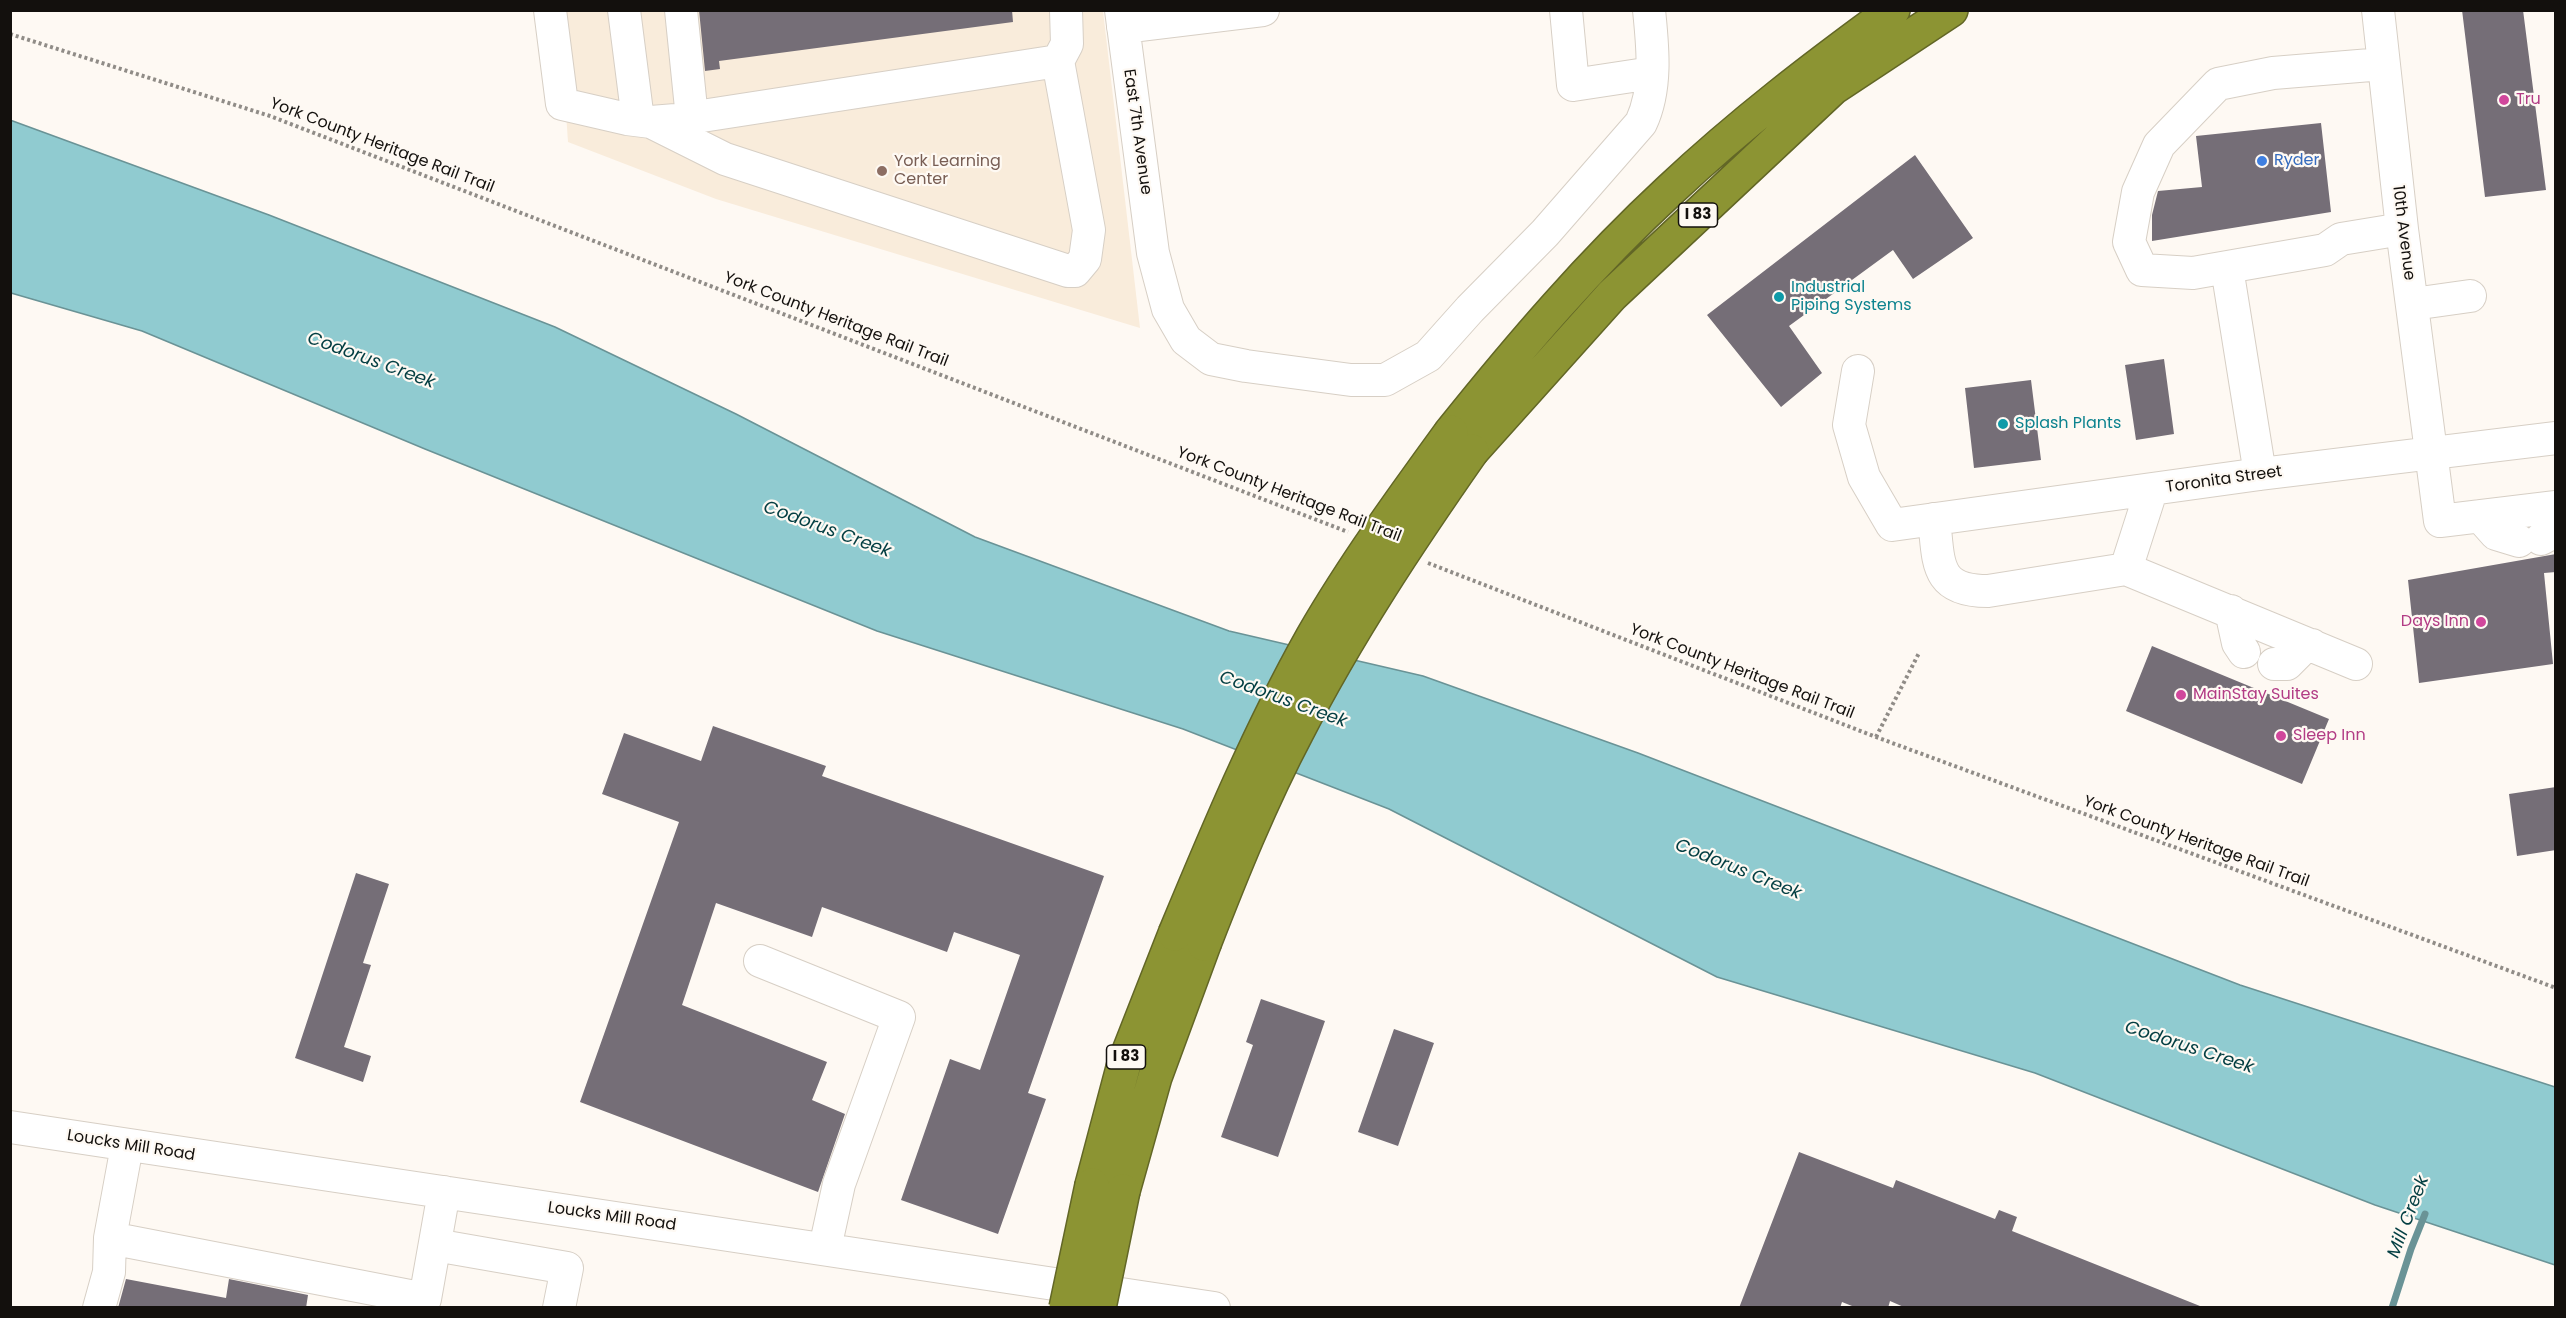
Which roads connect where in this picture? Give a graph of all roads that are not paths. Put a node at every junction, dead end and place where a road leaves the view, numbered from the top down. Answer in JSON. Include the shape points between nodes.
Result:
{"nodes":[{"id":1,"x":550,"y":10,"type":"edge"},
{"id":2,"x":624,"y":10,"type":"edge"},
{"id":3,"x":681,"y":10,"type":"edge"},
{"id":4,"x":1065,"y":10,"type":"edge"},
{"id":5,"x":1263,"y":10,"type":"edge"},
{"id":6,"x":1566,"y":10,"type":"edge"},
{"id":7,"x":1649,"y":10,"type":"edge"},
{"id":8,"x":1893,"y":10,"type":"edge"},
{"id":9,"x":1951,"y":10,"type":"edge"},
{"id":10,"x":2378,"y":10,"type":"edge"},
{"id":11,"x":1122,"y":19,"type":"edge"},
{"id":12,"x":1058,"y":61,"type":"junction"},
{"id":13,"x":2383,"y":64,"type":"junction"},
{"id":14,"x":1652,"y":73,"type":"junction"},
{"id":15,"x":692,"y":118,"type":"junction"},
{"id":16,"x":645,"y":121,"type":"junction"},
{"id":17,"x":2402,"y":229,"type":"junction"},
{"id":18,"x":2227,"y":268,"type":"junction"},
{"id":19,"x":2470,"y":296,"type":"dead end"},
{"id":20,"x":2413,"y":304,"type":"junction"},
{"id":21,"x":1858,"y":371,"type":"dead end"},
{"id":22,"x":2556,"y":438,"type":"edge"},
{"id":23,"x":1462,"y":441,"type":"junction"},
{"id":24,"x":2432,"y":454,"type":"junction"},
{"id":25,"x":2260,"y":474,"type":"junction"},
{"id":26,"x":2151,"y":490,"type":"junction"},
{"id":27,"x":2556,"y":507,"type":"edge"},
{"id":28,"x":2480,"y":516,"type":"junction"},
{"id":29,"x":1934,"y":519,"type":"junction"},
{"id":30,"x":2538,"y":537,"type":"edge"},
{"id":31,"x":2126,"y":568,"type":"junction"},
{"id":32,"x":2231,"y":612,"type":"junction"},
{"id":33,"x":2312,"y":645,"type":"junction"},
{"id":34,"x":2244,"y":652,"type":"dead end"},
{"id":35,"x":2274,"y":664,"type":"dead end"},
{"id":36,"x":2356,"y":664,"type":"dead end"},
{"id":37,"x":760,"y":961,"type":"dead end"},
{"id":38,"x":10,"y":1127,"type":"edge"},
{"id":39,"x":128,"y":1146,"type":"junction"},
{"id":40,"x":1107,"y":1188,"type":"junction"},
{"id":41,"x":444,"y":1192,"type":"junction"},
{"id":42,"x":110,"y":1238,"type":"junction"},
{"id":43,"x":435,"y":1245,"type":"junction"},
{"id":44,"x":825,"y":1248,"type":"junction"},
{"id":45,"x":430,"y":1303,"type":"edge"},
{"id":46,"x":99,"y":1308,"type":"edge"},
{"id":47,"x":560,"y":1308,"type":"edge"},
{"id":48,"x":1066,"y":1308,"type":"edge"},
{"id":49,"x":1099,"y":1308,"type":"edge"},
{"id":50,"x":1214,"y":1308,"type":"edge"}],
"edges":[{"from":1,"to":16,"type":"street","via":[[562,104]]},
{"from":2,"to":16,"type":"street"},
{"from":3,"to":15,"type":"street"},
{"from":4,"to":12,"type":"street","via":[[1067,44]]},
{"from":5,"to":11,"type":"street"},
{"from":6,"to":14,"type":"street","via":[[1573,85]]},
{"from":7,"to":14,"type":"street","name":"East 7th Avenue"},
{"from":8,"to":23,"type":"highway","number":"I 83","via":[[1783,93],[1671,189],[1572,288],[1511,357]]},
{"from":9,"to":23,"type":"highway","number":"I 83","via":[[1833,88]]},
{"from":10,"to":13,"type":"street","name":"10th Avenue"},
{"from":11,"to":14,"type":"street","name":"East 7th Avenue","via":[[1153,253],[1168,309],[1186,340],[1211,359],[1351,380],[1385,380],[1428,356],[1545,233],[1641,123],[1648,109]]},
{"from":12,"to":15,"type":"street"},
{"from":12,"to":16,"type":"street","via":[[1089,230],[1085,259],[1075,271],[725,159]]},
{"from":13,"to":17,"type":"street","name":"10th Avenue"},
{"from":13,"to":18,"type":"street","via":[[2273,73],[2218,84],[2159,145],[2138,192],[2129,242],[2142,270],[2193,273]]},
{"from":15,"to":16,"type":"street"},
{"from":17,"to":18,"type":"street","via":[[2341,239],[2325,249]]},
{"from":17,"to":20,"type":"street","name":"10th Avenue"},
{"from":18,"to":25,"type":"street"},
{"from":19,"to":20,"type":"street"},
{"from":20,"to":24,"type":"street","name":"10th Avenue"},
{"from":21,"to":29,"type":"street","name":"Toronita Street","via":[[1850,426],[1864,477],[1892,525]]},
{"from":22,"to":24,"type":"street","name":"Toronita Street"},
{"from":23,"to":40,"type":"highway","number":"I 83","bridge":true,"via":[[1401,501],[1314,636],[1236,787],[1189,939],[1124,1064]]},
{"from":24,"to":25,"type":"street","name":"Toronita Street"},
{"from":24,"to":28,"type":"street","name":"10th Avenue","via":[[2440,521]]},
{"from":25,"to":26,"type":"street","name":"Toronita Street"},
{"from":26,"to":29,"type":"street","name":"Toronita Street"},
{"from":26,"to":31,"type":"street"},
{"from":27,"to":28,"type":"street"},
{"from":28,"to":30,"type":"street","via":[[2496,534]]},
{"from":29,"to":31,"type":"street","via":[[1940,569],[1950,581],[1968,591]]},
{"from":31,"to":32,"type":"street"},
{"from":32,"to":33,"type":"street"},
{"from":32,"to":34,"type":"street"},
{"from":33,"to":35,"type":"street","via":[[2287,664]]},
{"from":33,"to":36,"type":"street"},
{"from":37,"to":44,"type":"street","via":[[899,1017],[839,1184]]},
{"from":38,"to":39,"type":"street","name":"Loucks Mill Road"},
{"from":39,"to":41,"type":"street","name":"Loucks Mill Road"},
{"from":39,"to":42,"type":"street"},
{"from":40,"to":48,"type":"highway","number":"I 83","bridge":true},
{"from":40,"to":49,"type":"highway","number":"I 83","bridge":true},
{"from":41,"to":43,"type":"street"},
{"from":41,"to":44,"type":"street","name":"Loucks Mill Road"},
{"from":42,"to":45,"type":"street"},
{"from":42,"to":46,"type":"street","via":[[109,1272]]},
{"from":43,"to":45,"type":"street"},
{"from":43,"to":47,"type":"street","via":[[567,1268]]},
{"from":44,"to":50,"type":"street","name":"Loucks Mill Road"}]}
